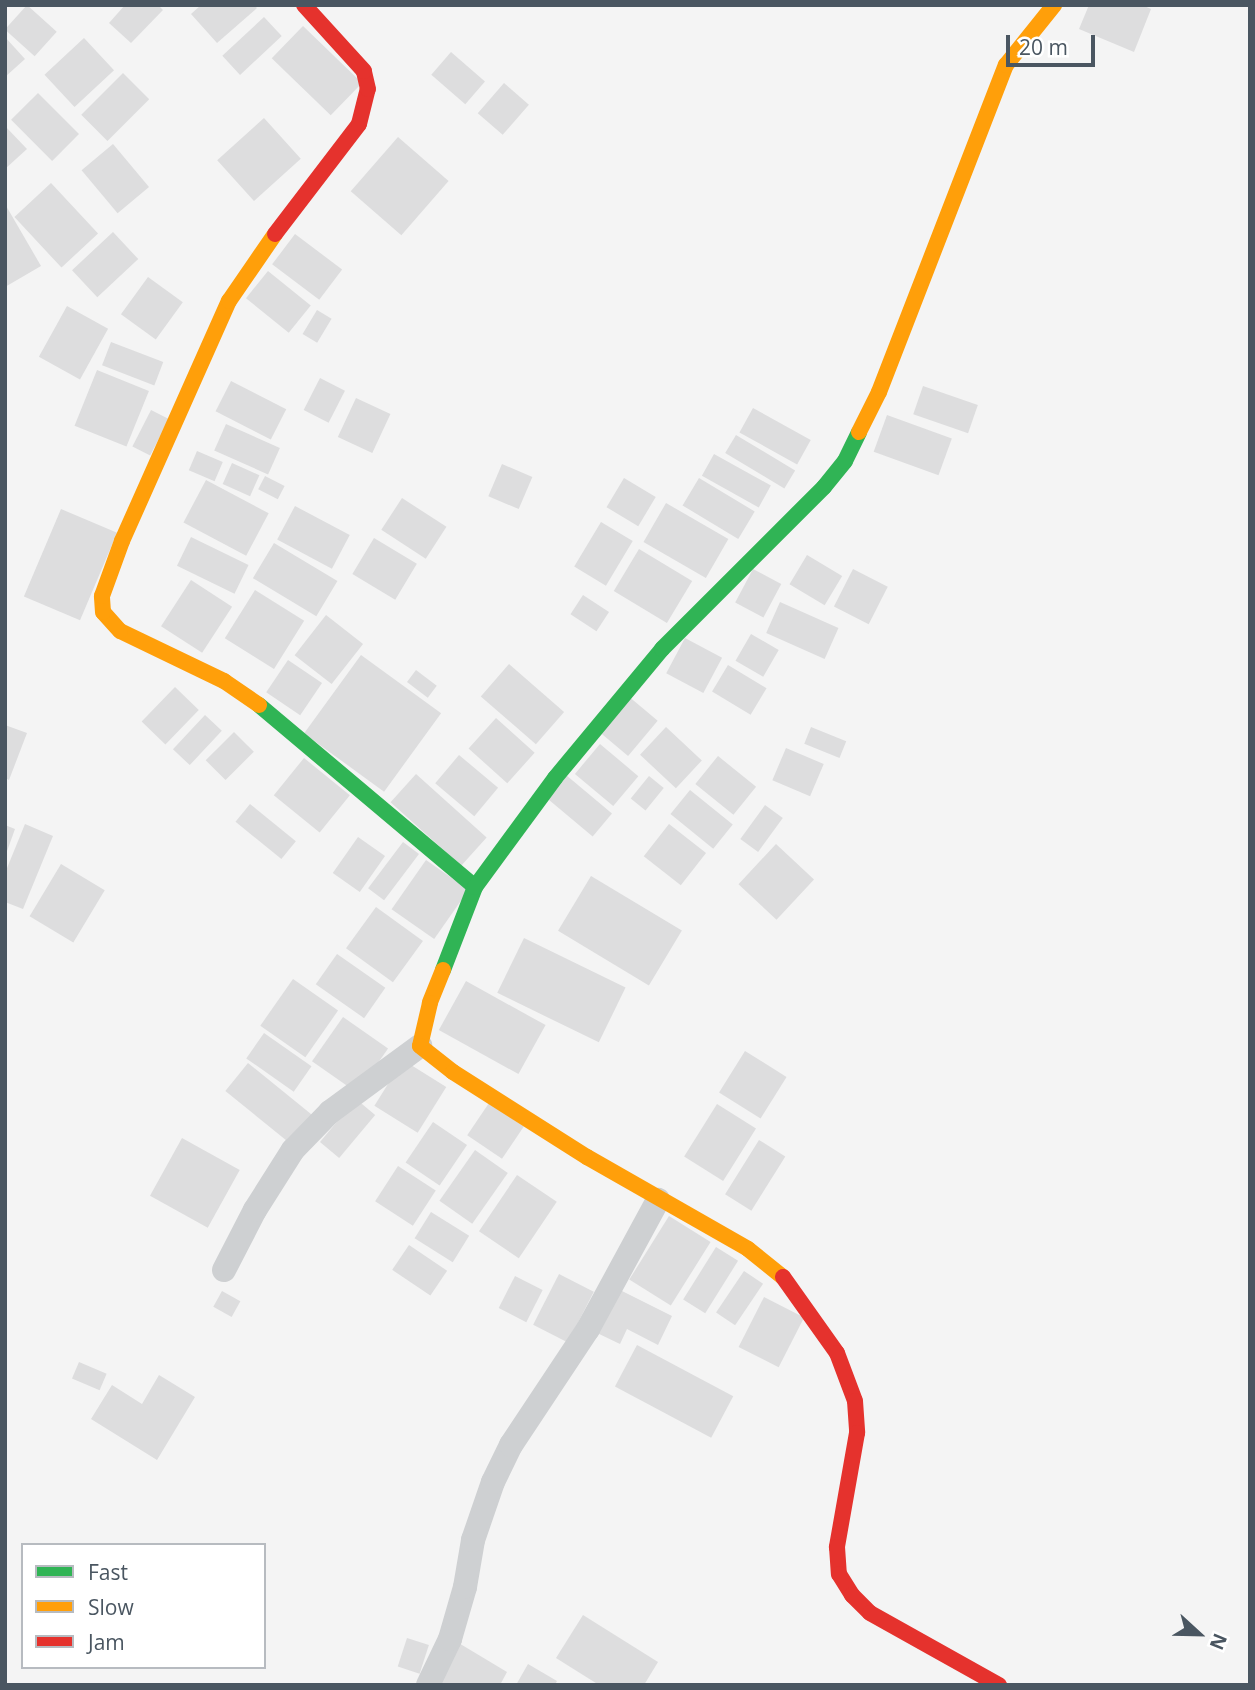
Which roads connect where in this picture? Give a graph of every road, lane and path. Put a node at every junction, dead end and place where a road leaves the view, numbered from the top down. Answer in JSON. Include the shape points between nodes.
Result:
{"nodes":[{"id":1,"x":304,"y":5,"type":"edge"},
{"id":2,"x":1054,"y":5,"type":"edge"},
{"id":3,"x":475,"y":887,"type":"junction"},
{"id":4,"x":420,"y":1046,"type":"junction"},
{"id":5,"x":658,"y":1200,"type":"junction"},
{"id":6,"x":224,"y":1270,"type":"dead end"},
{"id":7,"x":428,"y":1685,"type":"edge"},
{"id":8,"x":999,"y":1685,"type":"edge"}],
"edges":[{"from":1,"to":3,"type":"street","via":[[364,71],[365,107],[359,124],[326,172],[263,249],[229,301],[122,541],[102,596],[103,612],[120,631],[224,681],[271,713]]},
{"from":2,"to":3,"type":"street","via":[[1006,65],[879,392],[845,461],[663,649],[555,778]]},
{"from":3,"to":4,"type":"street","via":[[443,965]]},
{"from":4,"to":5,"type":"street","via":[[523,1118]]},
{"from":4,"to":6,"type":"street","via":[[330,1112],[293,1150]]},
{"from":5,"to":7,"type":"street","via":[[588,1329],[512,1444],[493,1482],[473,1541],[450,1639]]},
{"from":5,"to":8,"type":"street","via":[[748,1249],[786,1279],[837,1353],[855,1401],[857,1433],[837,1547],[839,1574],[852,1595],[870,1613]]}]}
